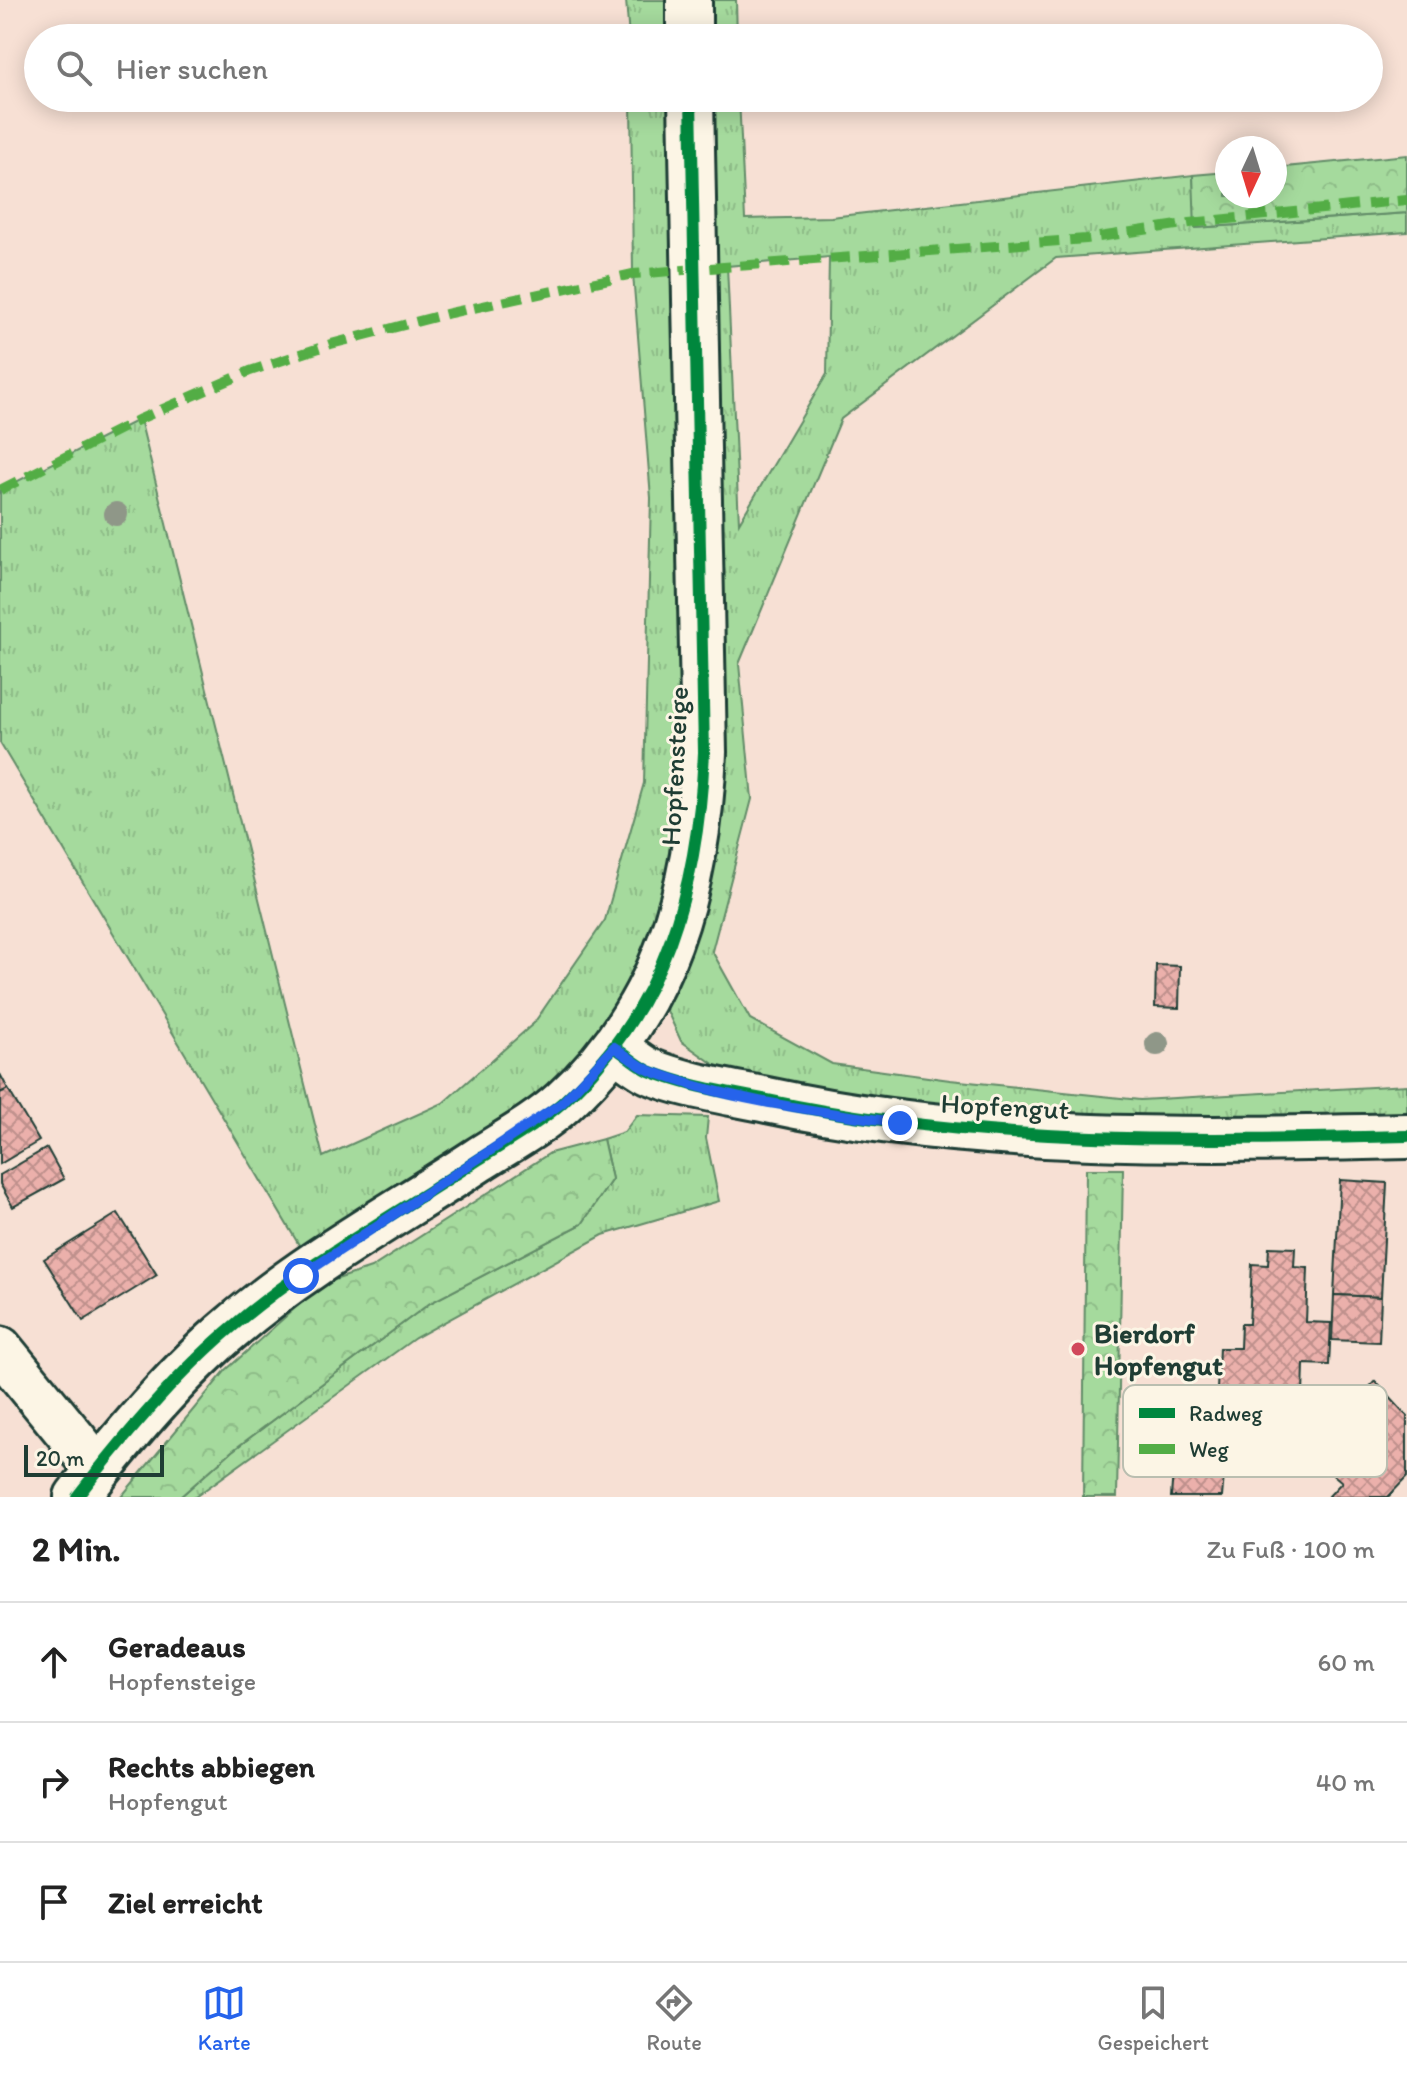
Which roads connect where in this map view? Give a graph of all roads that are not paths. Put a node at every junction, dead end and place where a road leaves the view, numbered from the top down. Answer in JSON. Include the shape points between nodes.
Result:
{"nodes":[{"id":1,"x":689,"y":0,"type":"edge"},
{"id":2,"x":689,"y":24,"type":"edge"},
{"id":3,"x":691,"y":112,"type":"edge"},
{"id":4,"x":614,"y":1047,"type":"junction"},
{"id":5,"x":1407,"y":1136,"type":"edge"},
{"id":6,"x":0,"y":1349,"type":"edge"},
{"id":7,"x":88,"y":1483,"type":"edge"}],
"edges":[{"from":1,"to":2,"type":"street"},
{"from":3,"to":4,"type":"street","name":"Hopfensteige","via":[[704,737],[701,811],[693,870],[661,971]]},
{"from":4,"to":5,"type":"street","name":"Hopfengut","via":[[648,1070],[717,1090],[900,1123],[1146,1137]]},
{"from":4,"to":7,"type":"street","name":"Hopfensteige","via":[[562,1103],[231,1327]]},
{"from":6,"to":7,"type":"street"}]}
